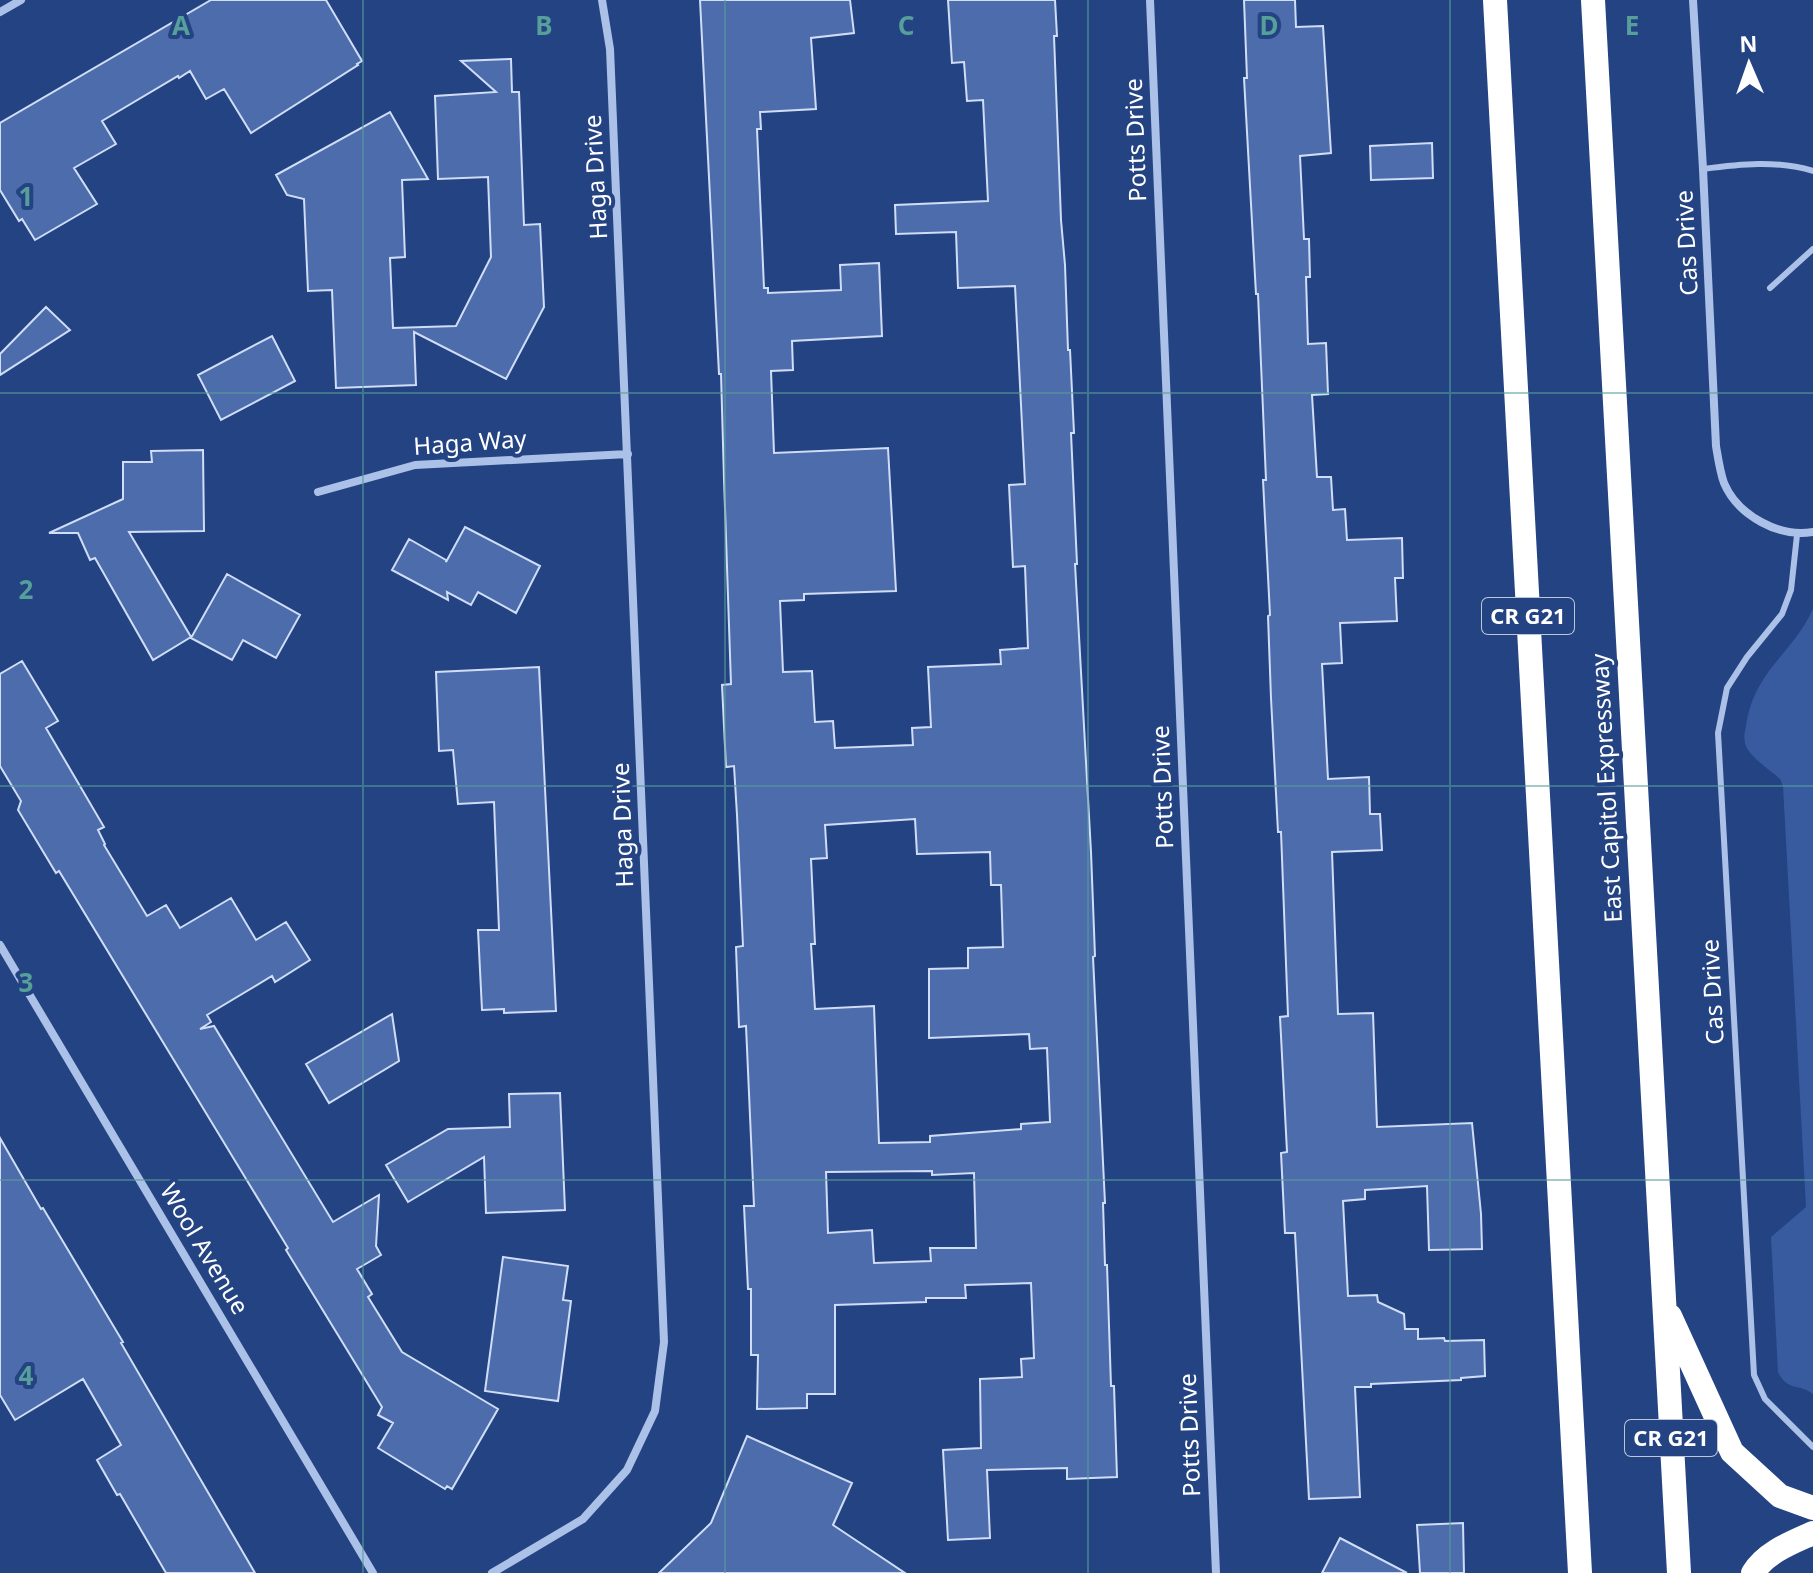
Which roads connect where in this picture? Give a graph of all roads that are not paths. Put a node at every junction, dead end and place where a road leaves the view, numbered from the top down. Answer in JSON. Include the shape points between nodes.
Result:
{"nodes":[{"id":1,"x":21,"y":0,"type":"edge"},
{"id":2,"x":602,"y":0,"type":"edge"},
{"id":3,"x":1150,"y":0,"type":"edge"},
{"id":4,"x":1495,"y":0,"type":"edge"},
{"id":5,"x":1593,"y":0,"type":"edge"},
{"id":6,"x":1693,"y":0,"type":"edge"},
{"id":7,"x":0,"y":12,"type":"edge"},
{"id":8,"x":1703,"y":169,"type":"junction"},
{"id":9,"x":1813,"y":171,"type":"edge"},
{"id":10,"x":1813,"y":249,"type":"edge"},
{"id":11,"x":1770,"y":288,"type":"dead end"},
{"id":12,"x":628,"y":454,"type":"junction"},
{"id":13,"x":318,"y":492,"type":"dead end"},
{"id":14,"x":1813,"y":532,"type":"edge"},
{"id":15,"x":1797,"y":535,"type":"junction"},
{"id":16,"x":0,"y":945,"type":"edge"},
{"id":17,"x":1664,"y":1303,"type":"junction"},
{"id":18,"x":1813,"y":1447,"type":"edge"},
{"id":19,"x":1813,"y":1508,"type":"edge"},
{"id":20,"x":1813,"y":1533,"type":"edge"},
{"id":21,"x":373,"y":1573,"type":"edge"},
{"id":22,"x":492,"y":1573,"type":"edge"},
{"id":23,"x":1216,"y":1573,"type":"edge"},
{"id":24,"x":1580,"y":1573,"type":"edge"},
{"id":25,"x":1679,"y":1573,"type":"edge"},
{"id":26,"x":1753,"y":1573,"type":"edge"}],
"edges":[{"from":1,"to":7,"type":"street"},
{"from":2,"to":12,"type":"street","name":"Haga Drive","via":[[610,49]]},
{"from":3,"to":23,"type":"street","name":"Potts Drive"},
{"from":4,"to":24,"type":"highway","number":"CR G21"},
{"from":5,"to":17,"type":"highway","name":"East Capitol Expressway","number":"CR G21"},
{"from":6,"to":8,"type":"street","name":"Cas Drive"},
{"from":8,"to":9,"type":"lane","via":[[1739,164],[1793,165]]},
{"from":8,"to":15,"type":"street","name":"Cas Drive","via":[[1716,446],[1724,484],[1762,523]]},
{"from":10,"to":11,"type":"lane"},
{"from":12,"to":13,"type":"street","name":"Haga Way","via":[[415,465]]},
{"from":12,"to":22,"type":"street","name":"Haga Drive","via":[[664,1342],[655,1411],[627,1470],[583,1519]]},
{"from":14,"to":15,"type":"street"},
{"from":15,"to":18,"type":"lane","name":"Cas Drive","via":[[1791,590],[1782,614],[1727,688],[1718,733],[1754,1375],[1765,1399]]},
{"from":16,"to":21,"type":"street","name":"Wool Avenue"},
{"from":17,"to":19,"type":"highway","via":[[1732,1452],[1780,1496]]},
{"from":17,"to":25,"type":"highway","name":"East Capitol Expressway","number":"CR G21"},
{"from":20,"to":26,"type":"highway","via":[[1783,1546]]}]}
